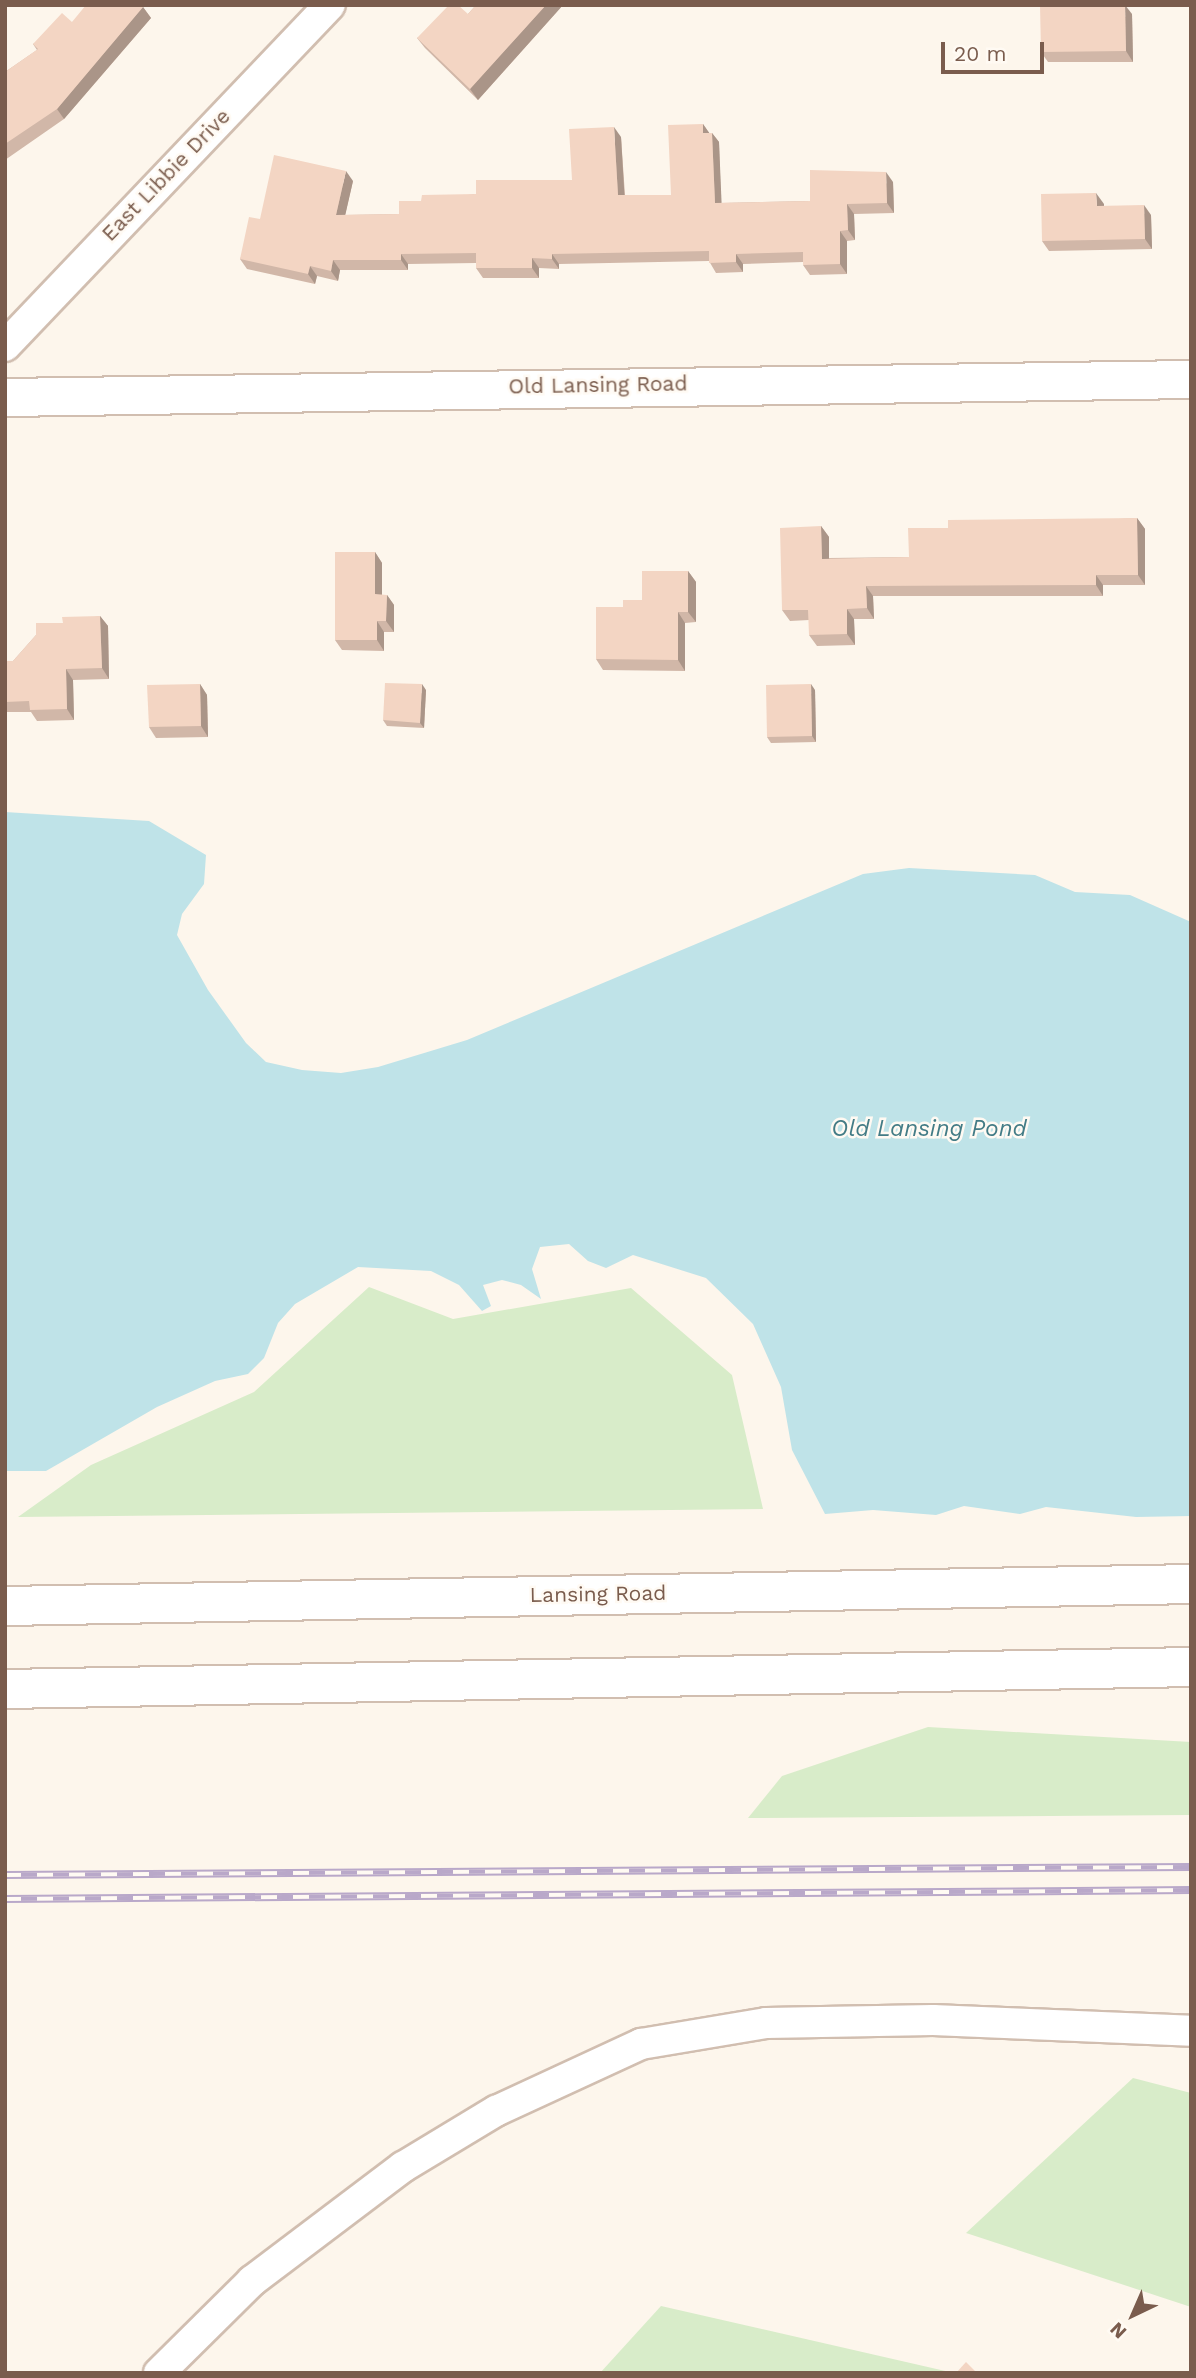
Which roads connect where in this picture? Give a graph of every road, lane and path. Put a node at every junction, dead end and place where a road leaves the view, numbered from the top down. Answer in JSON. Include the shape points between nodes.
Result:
{"nodes":[{"id":1,"x":330,"y":5,"type":"edge"},
{"id":2,"x":5,"y":346,"type":"edge"},
{"id":3,"x":1191,"y":379,"type":"edge"},
{"id":4,"x":5,"y":397,"type":"edge"},
{"id":5,"x":1191,"y":1584,"type":"edge"},
{"id":6,"x":5,"y":1606,"type":"edge"},
{"id":7,"x":1191,"y":1667,"type":"edge"},
{"id":8,"x":5,"y":1689,"type":"edge"},
{"id":9,"x":1191,"y":2031,"type":"edge"},
{"id":10,"x":159,"y":2373,"type":"edge"}],
"edges":[{"from":1,"to":2,"type":"street","name":"East Libbie Drive"},
{"from":3,"to":4,"type":"street","name":"Old Lansing Road"},
{"from":5,"to":6,"type":"main road","name":"Lansing Road"},
{"from":7,"to":8,"type":"main road"},
{"from":9,"to":10,"type":"street","via":[[933,2020],[766,2023],[641,2044],[496,2111],[403,2167],[251,2281]]}]}
